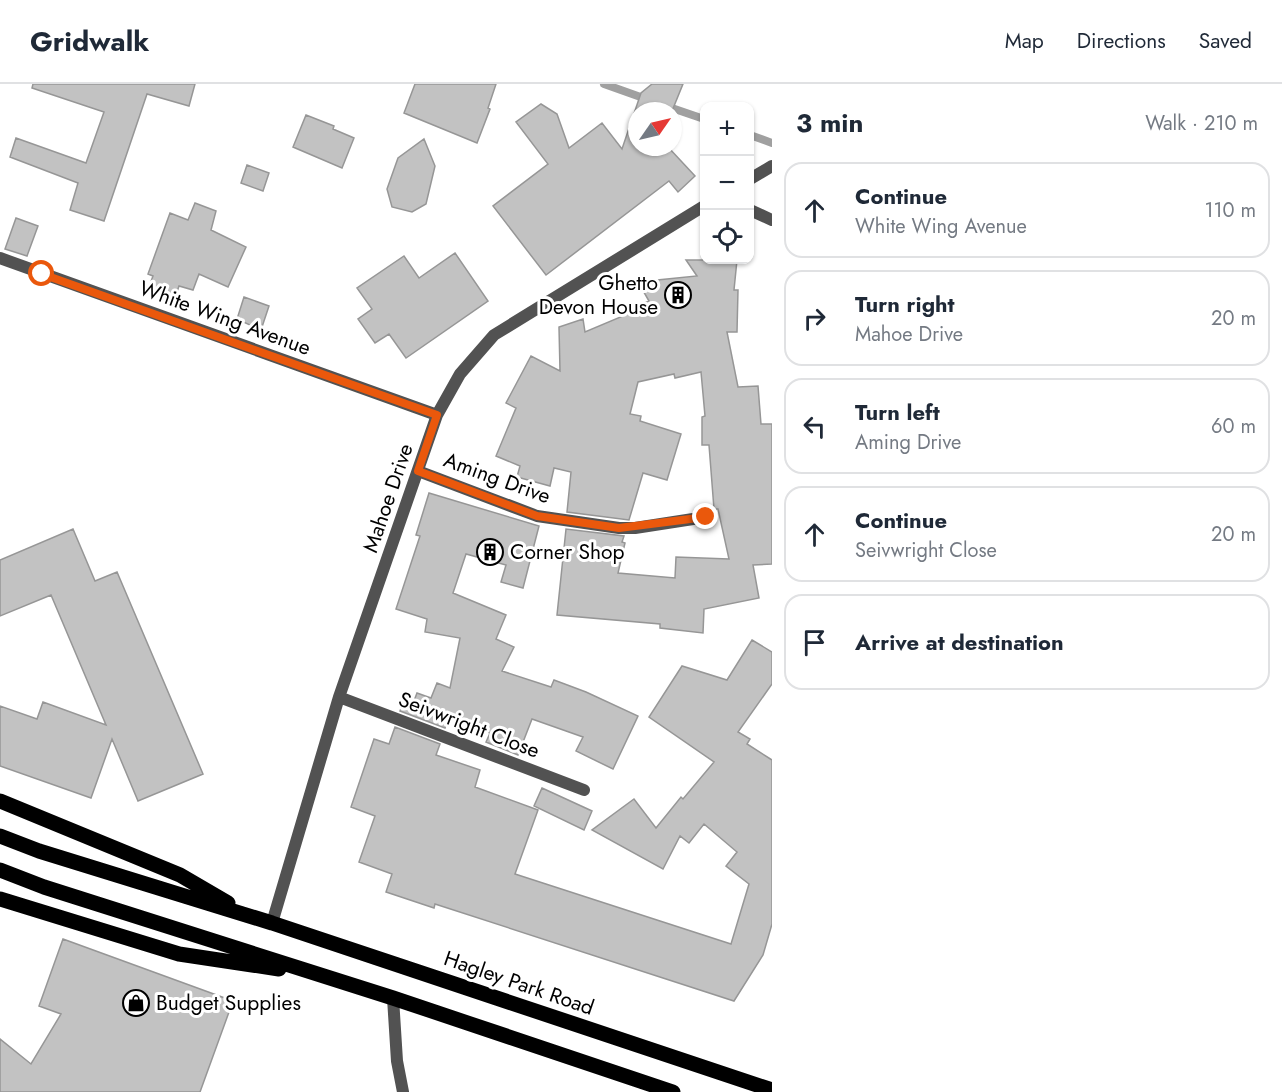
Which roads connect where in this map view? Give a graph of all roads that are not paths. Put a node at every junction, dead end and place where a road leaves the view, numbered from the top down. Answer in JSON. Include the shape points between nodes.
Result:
{"nodes":[{"id":1,"x":772,"y":166,"type":"edge"},
{"id":2,"x":754,"y":177,"type":"edge"},
{"id":3,"x":700,"y":209,"type":"edge"},
{"id":4,"x":754,"y":212,"type":"edge"},
{"id":5,"x":772,"y":220,"type":"edge"},
{"id":6,"x":0,"y":258,"type":"edge"},
{"id":7,"x":437,"y":415,"type":"junction"},
{"id":8,"x":418,"y":471,"type":"junction"},
{"id":9,"x":706,"y":517,"type":"dead end"},
{"id":10,"x":339,"y":697,"type":"junction"},
{"id":11,"x":584,"y":790,"type":"dead end"},
{"id":12,"x":0,"y":801,"type":"edge"},
{"id":13,"x":0,"y":836,"type":"edge"},
{"id":14,"x":0,"y":870,"type":"edge"},
{"id":15,"x":0,"y":899,"type":"edge"},
{"id":16,"x":251,"y":917,"type":"junction"},
{"id":17,"x":272,"y":922,"type":"junction"},
{"id":18,"x":327,"y":976,"type":"junction"},
{"id":19,"x":393,"y":998,"type":"junction"},
{"id":20,"x":772,"y":1090,"type":"edge"},
{"id":21,"x":403,"y":1092,"type":"edge"},
{"id":22,"x":673,"y":1092,"type":"edge"}],
"edges":[{"from":1,"to":2,"type":"street"},
{"from":3,"to":7,"type":"street","name":"Mahoe Drive","via":[[494,335],[460,374]]},
{"from":4,"to":5,"type":"street"},
{"from":6,"to":7,"type":"street","name":"White Wing Avenue"},
{"from":7,"to":8,"type":"street","name":"Mahoe Drive"},
{"from":8,"to":9,"type":"street","name":"Aming Drive","via":[[537,516],[619,528]]},
{"from":8,"to":10,"type":"street","name":"Mahoe Drive"},
{"from":10,"to":11,"type":"street","name":"Seivwright Close"},
{"from":10,"to":17,"type":"street","name":"Mahoe Drive"},
{"from":12,"to":16,"type":"main road","name":"Hagley Park Road","via":[[180,875]]},
{"from":13,"to":16,"type":"main road","name":"Hagley Park Road"},
{"from":14,"to":18,"type":"main road"},
{"from":15,"to":18,"type":"main road","via":[[179,954]]},
{"from":16,"to":17,"type":"main road","name":"Hagley Park Road"},
{"from":17,"to":20,"type":"main road","name":"Hagley Park Road"},
{"from":18,"to":19,"type":"main road"},
{"from":19,"to":21,"type":"street"},
{"from":19,"to":22,"type":"main road"}]}
